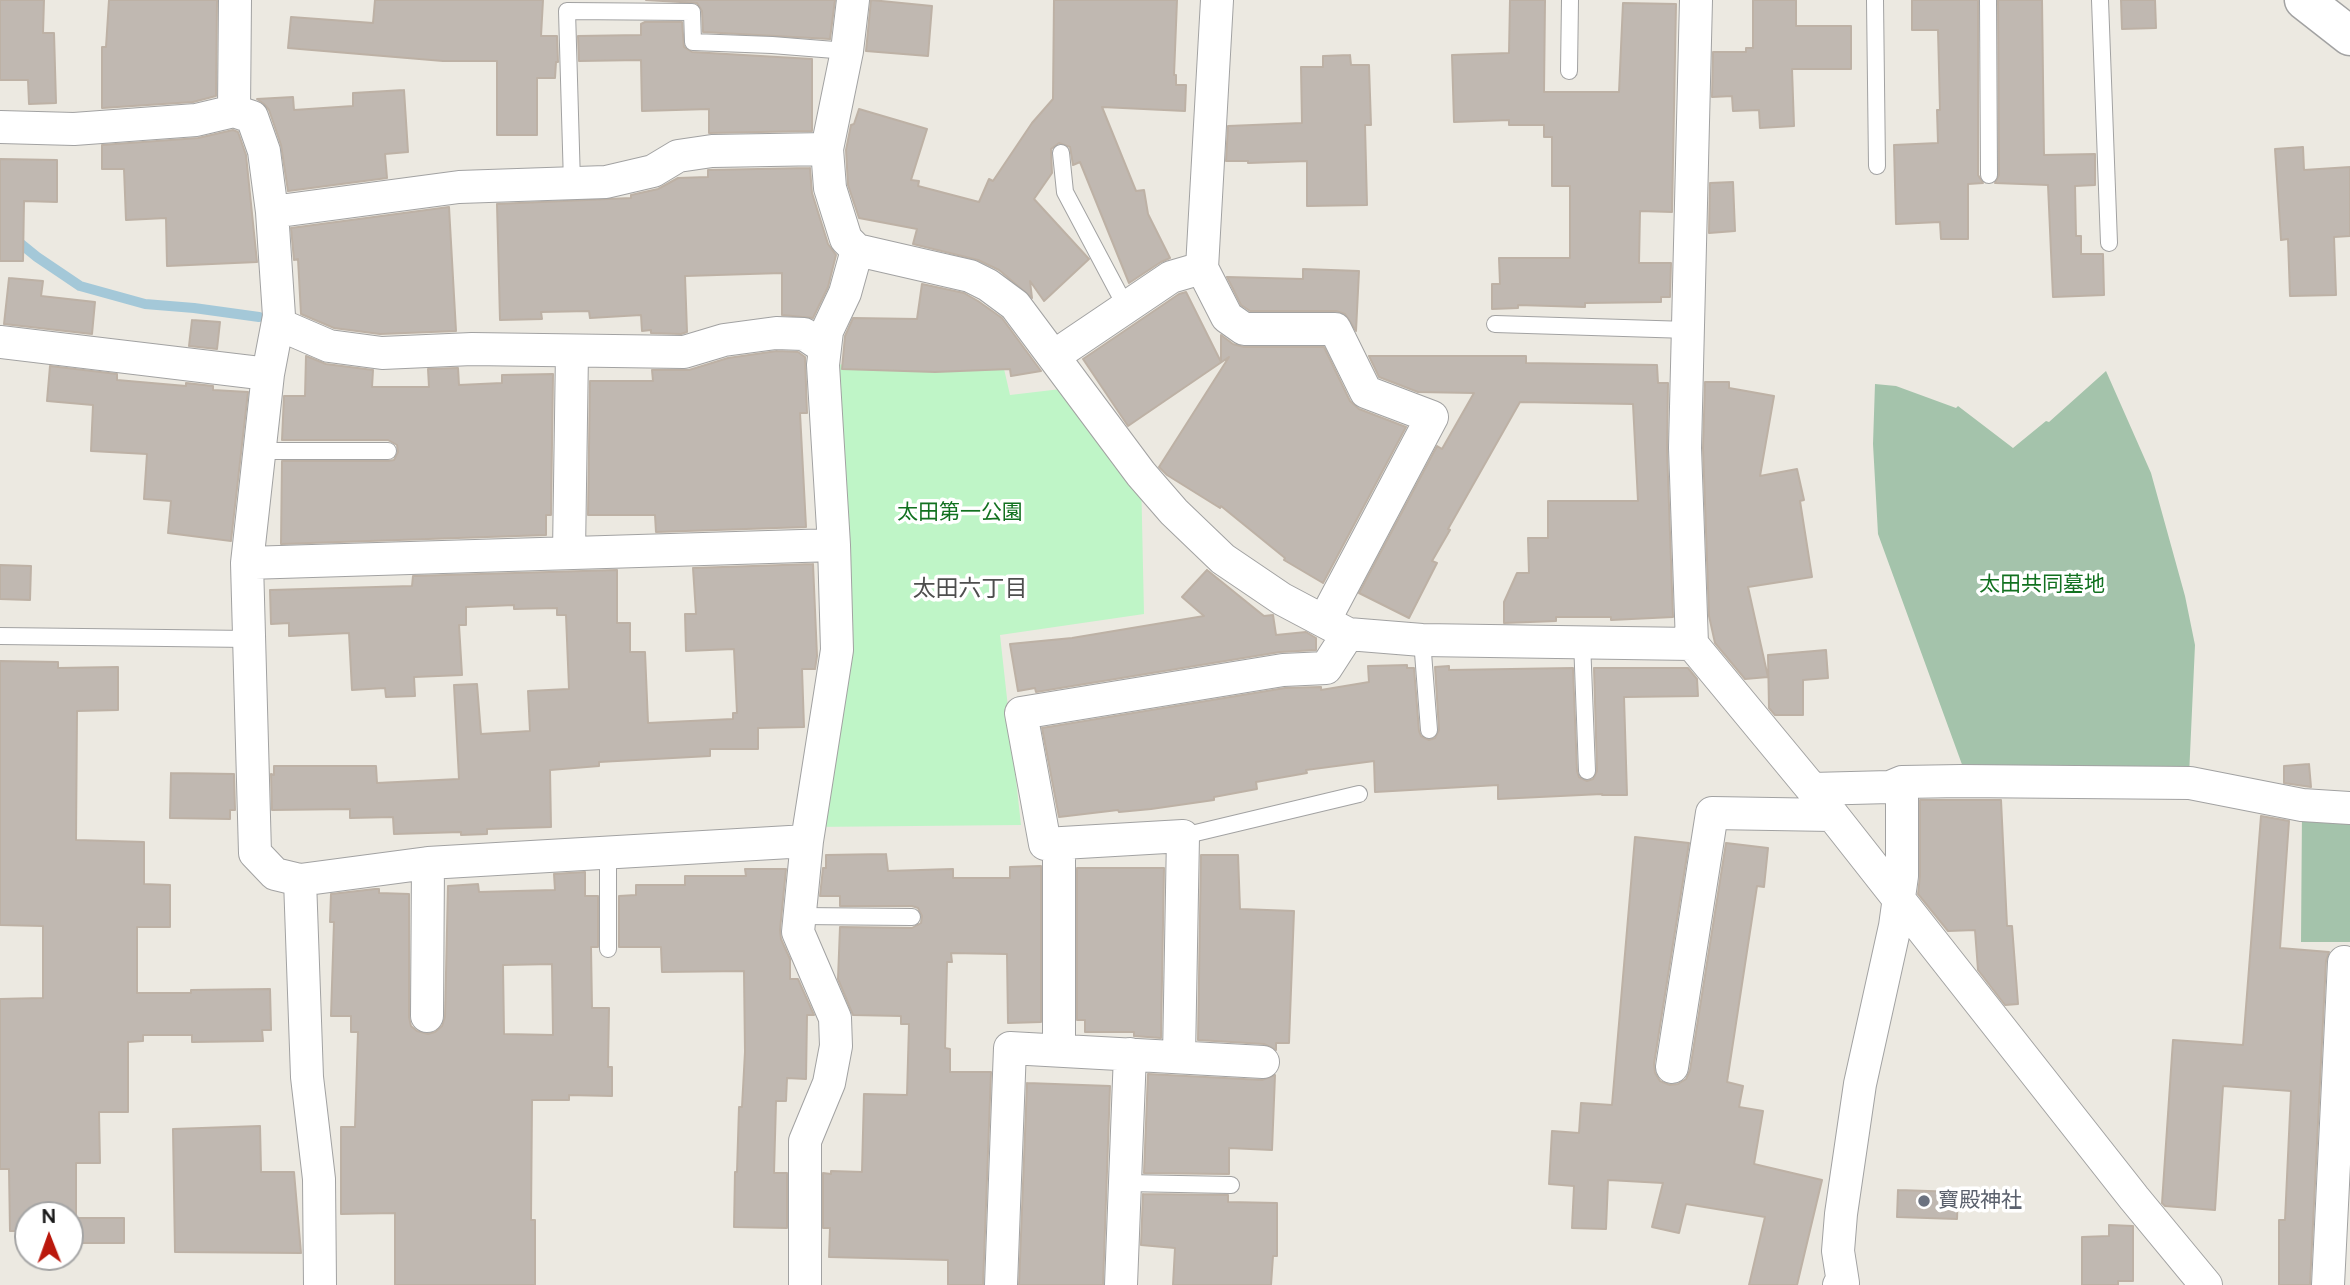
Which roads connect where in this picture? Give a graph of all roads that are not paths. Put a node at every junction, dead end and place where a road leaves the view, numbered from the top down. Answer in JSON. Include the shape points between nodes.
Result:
{"nodes":[{"id":1,"x":235,"y":0,"type":"edge"},
{"id":2,"x":853,"y":0,"type":"edge"},
{"id":3,"x":1217,"y":0,"type":"edge"},
{"id":4,"x":1570,"y":0,"type":"edge"},
{"id":5,"x":1696,"y":0,"type":"edge"},
{"id":6,"x":1875,"y":0,"type":"edge"},
{"id":7,"x":1988,"y":0,"type":"edge"},
{"id":8,"x":2100,"y":0,"type":"edge"},
{"id":9,"x":2304,"y":0,"type":"edge"},
{"id":10,"x":618,"y":5,"type":"edge"},
{"id":11,"x":2350,"y":36,"type":"edge"},
{"id":12,"x":847,"y":51,"type":"junction"},
{"id":13,"x":1569,"y":71,"type":"dead end"},
{"id":14,"x":234,"y":111,"type":"junction"},
{"id":15,"x":0,"y":127,"type":"edge"},
{"id":16,"x":827,"y":149,"type":"junction"},
{"id":17,"x":1061,"y":153,"type":"dead end"},
{"id":18,"x":1877,"y":166,"type":"dead end"},
{"id":19,"x":1989,"y":175,"type":"dead end"},
{"id":20,"x":572,"y":183,"type":"junction"},
{"id":21,"x":272,"y":212,"type":"junction"},
{"id":22,"x":2109,"y":243,"type":"dead end"},
{"id":23,"x":857,"y":250,"type":"junction"},
{"id":24,"x":1202,"y":268,"type":"junction"},
{"id":25,"x":1126,"y":307,"type":"junction"},
{"id":26,"x":278,"y":324,"type":"junction"},
{"id":27,"x":1495,"y":324,"type":"dead end"},
{"id":28,"x":1688,"y":330,"type":"junction"},
{"id":29,"x":0,"y":342,"type":"edge"},
{"id":30,"x":825,"y":348,"type":"junction"},
{"id":31,"x":572,"y":352,"type":"junction"},
{"id":32,"x":1054,"y":356,"type":"junction"},
{"id":33,"x":268,"y":374,"type":"junction"},
{"id":34,"x":259,"y":451,"type":"junction"},
{"id":35,"x":388,"y":451,"type":"dead end"},
{"id":36,"x":834,"y":545,"type":"junction"},
{"id":37,"x":569,"y":552,"type":"junction"},
{"id":38,"x":247,"y":563,"type":"junction"},
{"id":39,"x":1336,"y":628,"type":"junction"},
{"id":40,"x":0,"y":636,"type":"edge"},
{"id":41,"x":249,"y":639,"type":"junction"},
{"id":42,"x":1422,"y":640,"type":"junction"},
{"id":43,"x":1582,"y":641,"type":"junction"},
{"id":44,"x":1692,"y":644,"type":"junction"},
{"id":45,"x":1429,"y":730,"type":"dead end"},
{"id":46,"x":1587,"y":771,"type":"dead end"},
{"id":47,"x":1902,"y":782,"type":"junction"},
{"id":48,"x":1812,"y":789,"type":"junction"},
{"id":49,"x":1359,"y":794,"type":"dead end"},
{"id":50,"x":2350,"y":808,"type":"edge"},
{"id":51,"x":1832,"y":815,"type":"junction"},
{"id":52,"x":1183,"y":836,"type":"junction"},
{"id":53,"x":807,"y":841,"type":"junction"},
{"id":54,"x":1059,"y":844,"type":"junction"},
{"id":55,"x":608,"y":852,"type":"junction"},
{"id":56,"x":428,"y":863,"type":"junction"},
{"id":57,"x":300,"y":880,"type":"junction"},
{"id":58,"x":1898,"y":898,"type":"junction"},
{"id":59,"x":800,"y":916,"type":"junction"},
{"id":60,"x":912,"y":918,"type":"dead end"},
{"id":61,"x":608,"y":949,"type":"dead end"},
{"id":62,"x":2344,"y":962,"type":"dead end"},
{"id":63,"x":427,"y":1016,"type":"dead end"},
{"id":64,"x":1059,"y":1050,"type":"junction"},
{"id":65,"x":1130,"y":1054,"type":"junction"},
{"id":66,"x":1179,"y":1057,"type":"junction"},
{"id":67,"x":1263,"y":1062,"type":"dead end"},
{"id":68,"x":1672,"y":1067,"type":"dead end"},
{"id":69,"x":1126,"y":1183,"type":"junction"},
{"id":70,"x":1231,"y":1185,"type":"dead end"},
{"id":71,"x":1843,"y":1284,"type":"edge"},
{"id":72,"x":320,"y":1285,"type":"edge"},
{"id":73,"x":805,"y":1285,"type":"edge"},
{"id":74,"x":1002,"y":1285,"type":"edge"},
{"id":75,"x":1121,"y":1285,"type":"edge"},
{"id":76,"x":2206,"y":1285,"type":"edge"},
{"id":77,"x":2328,"y":1285,"type":"edge"}],
"edges":[{"from":1,"to":14,"type":"street"},
{"from":2,"to":12,"type":"street"},
{"from":3,"to":24,"type":"street"},
{"from":4,"to":13,"type":"lane"},
{"from":5,"to":28,"type":"street"},
{"from":6,"to":18,"type":"lane"},
{"from":7,"to":19,"type":"lane"},
{"from":8,"to":22,"type":"lane"},
{"from":9,"to":11,"type":"street"},
{"from":10,"to":12,"type":"lane","via":[[692,12],[693,42]]},
{"from":10,"to":20,"type":"lane","via":[[567,10]]},
{"from":12,"to":16,"type":"street"},
{"from":14,"to":15,"type":"street","via":[[195,120],[74,129]]},
{"from":14,"to":21,"type":"street","via":[[252,117],[264,151]]},
{"from":16,"to":20,"type":"street","via":[[712,151],[678,156],[653,171],[606,182]]},
{"from":16,"to":23,"type":"street","via":[[837,215],[845,239]]},
{"from":17,"to":25,"type":"lane","via":[[1065,192]]},
{"from":20,"to":21,"type":"street","via":[[459,187]]},
{"from":21,"to":26,"type":"street"},
{"from":23,"to":30,"type":"street"},
{"from":23,"to":32,"type":"street","via":[[970,276],[988,285],[1015,305]]},
{"from":24,"to":25,"type":"street","via":[[1171,277]]},
{"from":24,"to":39,"type":"street","via":[[1227,317],[1244,328],[1335,328],[1366,392],[1432,417]]},
{"from":25,"to":32,"type":"street"},
{"from":26,"to":31,"type":"street","via":[[329,346],[382,353],[472,349]]},
{"from":26,"to":33,"type":"street"},
{"from":27,"to":28,"type":"lane"},
{"from":28,"to":44,"type":"street","via":[[1685,448]]},
{"from":29,"to":33,"type":"street"},
{"from":30,"to":31,"type":"street","via":[[804,334],[776,333],[724,340],[684,352]]},
{"from":30,"to":36,"type":"street","via":[[823,385]]},
{"from":31,"to":37,"type":"street"},
{"from":32,"to":39,"type":"street","via":[[1141,474],[1223,559]]},
{"from":33,"to":34,"type":"street"},
{"from":34,"to":35,"type":"lane"},
{"from":34,"to":38,"type":"street"},
{"from":36,"to":37,"type":"street"},
{"from":36,"to":53,"type":"street","via":[[837,650]]},
{"from":37,"to":38,"type":"street"},
{"from":38,"to":41,"type":"street"},
{"from":39,"to":42,"type":"street"},
{"from":39,"to":54,"type":"street","via":[[1326,667],[1021,713],[1045,844]]},
{"from":40,"to":41,"type":"lane"},
{"from":41,"to":57,"type":"street","via":[[255,853],[275,874]]},
{"from":42,"to":43,"type":"street"},
{"from":42,"to":45,"type":"lane"},
{"from":43,"to":44,"type":"street"},
{"from":43,"to":46,"type":"lane"},
{"from":44,"to":48,"type":"street"},
{"from":47,"to":48,"type":"street","via":[[1890,787]]},
{"from":47,"to":50,"type":"street","via":[[2190,783],[2302,805]]},
{"from":47,"to":58,"type":"street"},
{"from":48,"to":51,"type":"street"},
{"from":49,"to":52,"type":"lane"},
{"from":51,"to":58,"type":"street"},
{"from":51,"to":68,"type":"street","via":[[1712,813]]},
{"from":52,"to":54,"type":"street"},
{"from":52,"to":66,"type":"street"},
{"from":53,"to":55,"type":"street"},
{"from":53,"to":59,"type":"street"},
{"from":54,"to":64,"type":"street"},
{"from":55,"to":56,"type":"street"},
{"from":55,"to":61,"type":"lane"},
{"from":56,"to":57,"type":"street"},
{"from":56,"to":63,"type":"street"},
{"from":57,"to":72,"type":"street","via":[[307,1077],[319,1179]]},
{"from":58,"to":71,"type":"street","via":[[1860,1084],[1841,1214],[1838,1251]]},
{"from":58,"to":76,"type":"street"},
{"from":59,"to":60,"type":"lane"},
{"from":59,"to":73,"type":"street","via":[[798,932],[835,1018],[836,1046],[830,1083],[805,1141]]},
{"from":62,"to":77,"type":"street"},
{"from":64,"to":65,"type":"street"},
{"from":64,"to":74,"type":"street","via":[[1010,1048]]},
{"from":65,"to":66,"type":"street"},
{"from":65,"to":69,"type":"street"},
{"from":66,"to":67,"type":"street"},
{"from":69,"to":70,"type":"lane"},
{"from":69,"to":75,"type":"street"}]}
